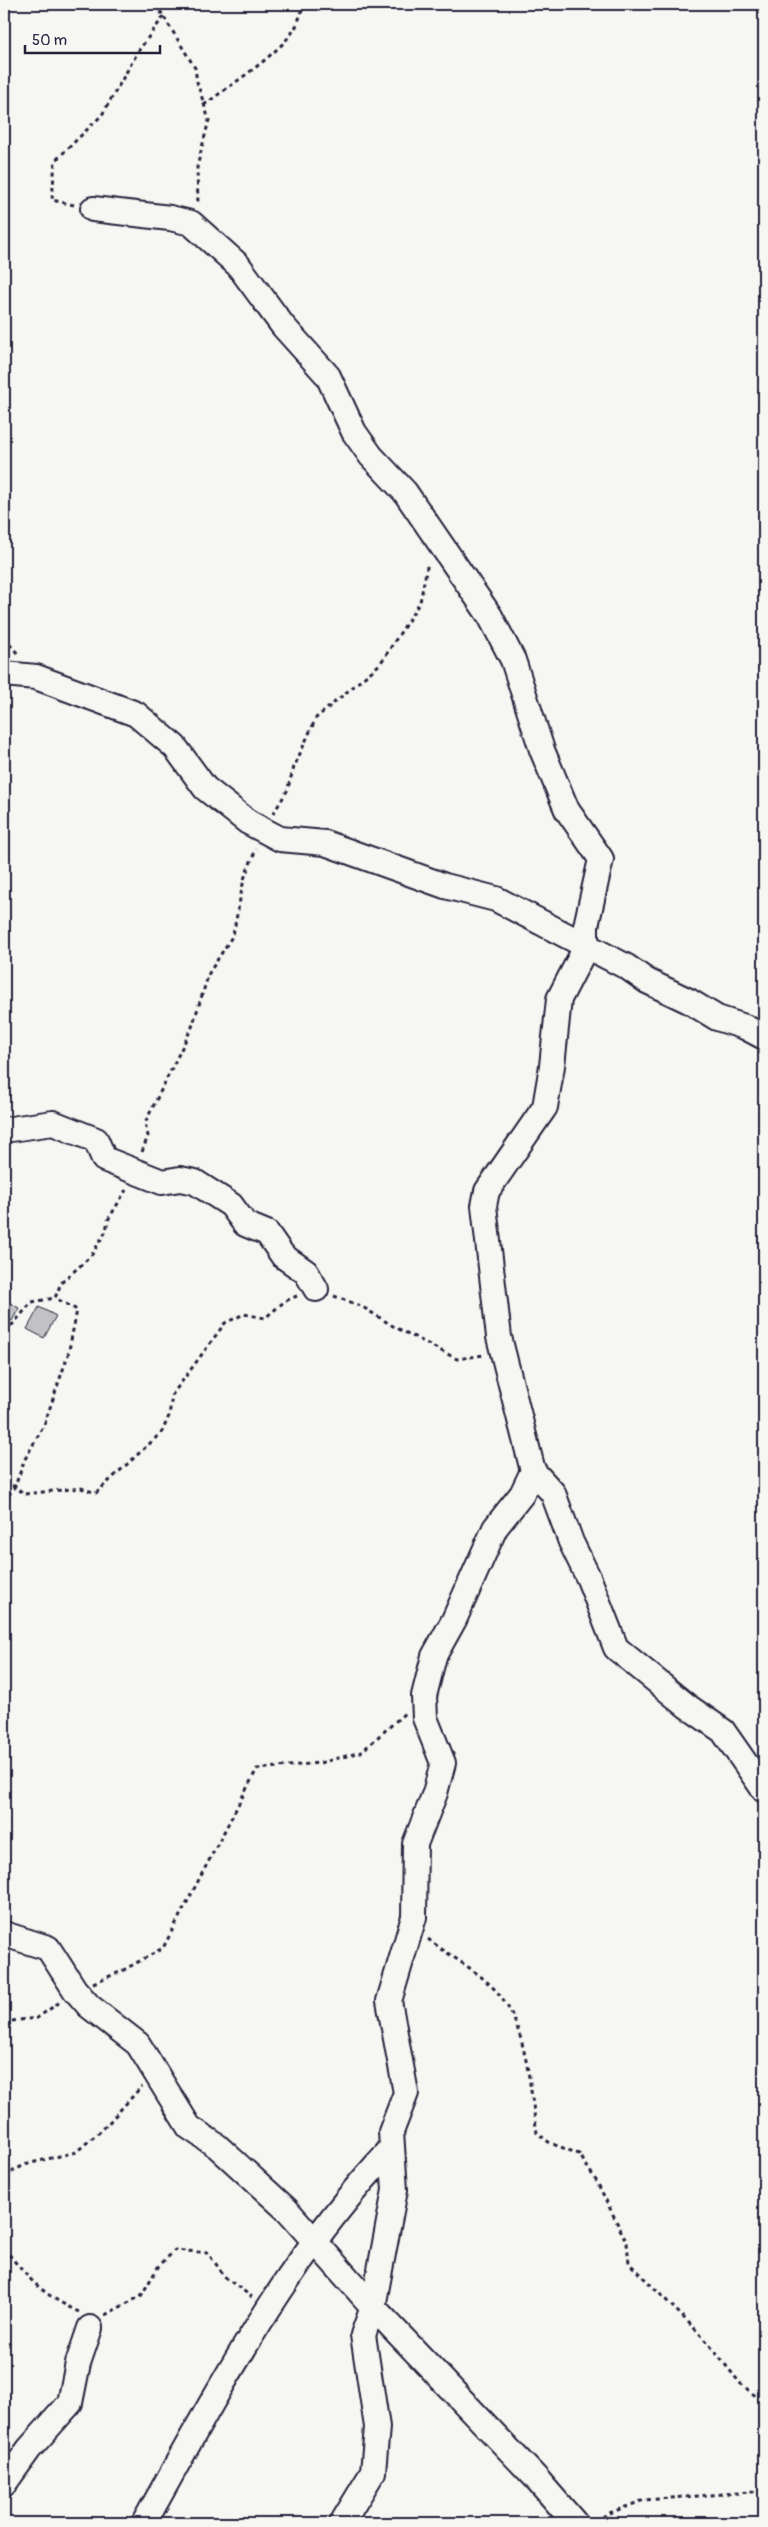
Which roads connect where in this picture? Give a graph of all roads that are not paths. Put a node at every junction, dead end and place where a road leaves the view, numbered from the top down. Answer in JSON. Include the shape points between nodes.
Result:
{"nodes":[{"id":1,"x":93,"y":209,"type":"road end"},
{"id":2,"x":4,"y":674,"type":"edge"},
{"id":3,"x":586,"y":947,"type":"junction"},
{"id":4,"x":764,"y":1037,"type":"edge"},
{"id":5,"x":4,"y":1130,"type":"edge"},
{"id":6,"x":316,"y":1289,"type":"road end"},
{"id":7,"x":533,"y":1471,"type":"junction"},
{"id":8,"x":764,"y":1790,"type":"edge"},
{"id":9,"x":4,"y":1934,"type":"edge"},
{"id":10,"x":392,"y":2148,"type":"junction"},
{"id":11,"x":315,"y":2241,"type":"junction"},
{"id":12,"x":373,"y":2306,"type":"junction"},
{"id":13,"x":90,"y":2328,"type":"road end"},
{"id":14,"x":4,"y":2484,"type":"edge"},
{"id":15,"x":144,"y":2523,"type":"edge"},
{"id":16,"x":342,"y":2523,"type":"edge"},
{"id":17,"x":575,"y":2523,"type":"edge"}],
"edges":[{"from":1,"to":3,"type":"street","via":[[191,223],[238,264],[283,326],[328,376],[360,440],[406,492],[490,616],[513,660],[542,750],[567,810],[601,859],[586,926]]},
{"from":2,"to":3,"type":"street","via":[[36,677],[136,714],[174,747],[205,788],[248,822],[280,839],[325,844],[445,886],[496,899]]},
{"from":3,"to":4,"type":"street","via":[[717,1018]]},
{"from":3,"to":7,"type":"street","via":[[559,999],[545,1107],[487,1191],[484,1206],[500,1336]]},
{"from":5,"to":6,"type":"street","via":[[54,1123],[96,1140],[104,1159],[135,1172],[162,1182],[180,1179],[195,1182],[231,1205],[245,1224],[267,1234],[283,1256],[306,1272]]},
{"from":7,"to":8,"type":"street","via":[[554,1493],[616,1648],[723,1731]]},
{"from":7,"to":10,"type":"street","via":[[522,1494],[495,1528],[454,1620],[434,1656],[424,1696],[425,1718],[443,1763],[416,1844],[414,1917],[389,2001],[406,2093],[391,2132]]},
{"from":9,"to":11,"type":"street","via":[[48,1948],[75,1990],[101,2016],[138,2044],[189,2127],[217,2146],[286,2208]]},
{"from":10,"to":11,"type":"street","via":[[358,2184]]},
{"from":10,"to":12,"type":"street","via":[[396,2190]]},
{"from":11,"to":12,"type":"street"},
{"from":11,"to":15,"type":"street","via":[[268,2309]]},
{"from":12,"to":16,"type":"street","via":[[363,2335],[377,2427],[373,2472]]},
{"from":12,"to":17,"type":"street"},
{"from":13,"to":14,"type":"street","via":[[78,2362],[70,2403],[29,2449]]}]}
